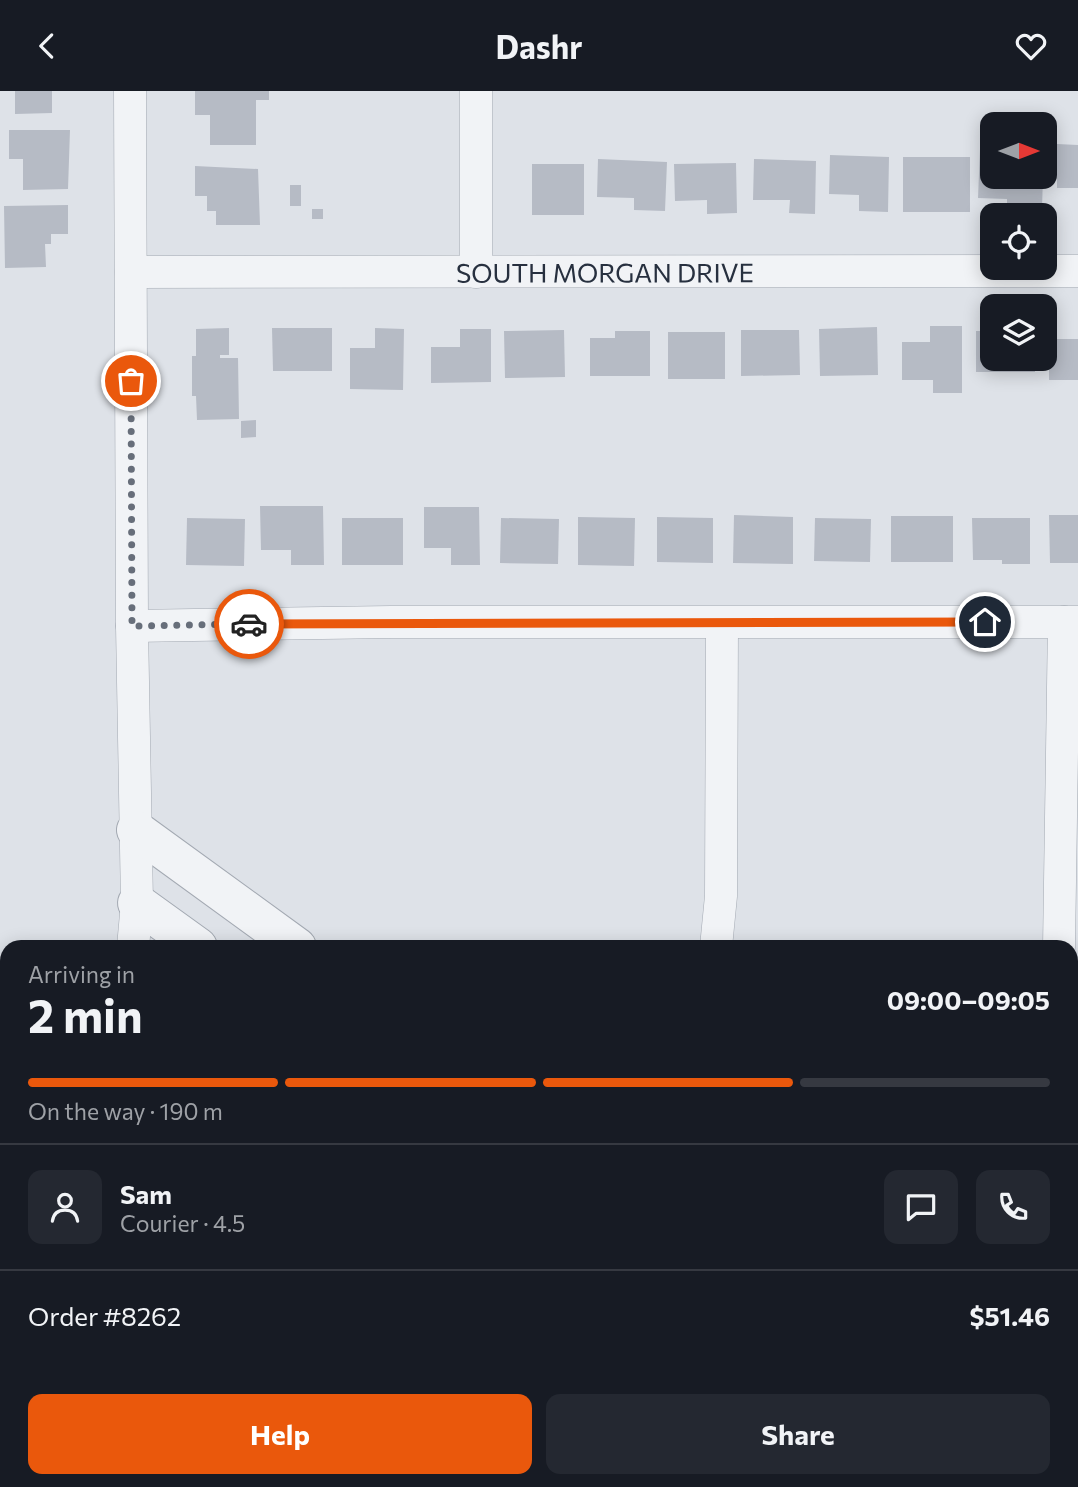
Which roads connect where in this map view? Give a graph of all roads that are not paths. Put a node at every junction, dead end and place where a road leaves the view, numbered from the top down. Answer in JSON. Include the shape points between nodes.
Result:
{"nodes":[{"id":1,"x":130,"y":91,"type":"edge"},
{"id":2,"x":476,"y":91,"type":"edge"},
{"id":3,"x":1078,"y":271,"type":"edge"},
{"id":4,"x":131,"y":272,"type":"junction"},
{"id":5,"x":475,"y":272,"type":"junction"},
{"id":6,"x":1071,"y":622,"type":"edge"},
{"id":7,"x":722,"y":624,"type":"junction"},
{"id":8,"x":132,"y":626,"type":"junction"},
{"id":9,"x":136,"y":830,"type":"junction"},
{"id":10,"x":137,"y":903,"type":"junction"},
{"id":11,"x":134,"y":940,"type":"edge"},
{"id":12,"x":188,"y":940,"type":"edge"},
{"id":13,"x":287,"y":940,"type":"edge"},
{"id":14,"x":717,"y":940,"type":"edge"},
{"id":15,"x":1059,"y":940,"type":"edge"}],
"edges":[{"from":1,"to":4,"type":"street"},
{"from":2,"to":5,"type":"street"},
{"from":3,"to":5,"type":"street","name":"SOUTH MORGAN DRIVE"},
{"from":4,"to":5,"type":"street","name":"SOUTH MORGAN DRIVE"},
{"from":4,"to":8,"type":"street"},
{"from":6,"to":7,"type":"street"},
{"from":6,"to":15,"type":"street"},
{"from":7,"to":8,"type":"street"},
{"from":7,"to":14,"type":"street","via":[[721,896]]},
{"from":8,"to":9,"type":"street"},
{"from":9,"to":10,"type":"street"},
{"from":9,"to":13,"type":"street"},
{"from":10,"to":11,"type":"street"},
{"from":10,"to":12,"type":"street"}]}
